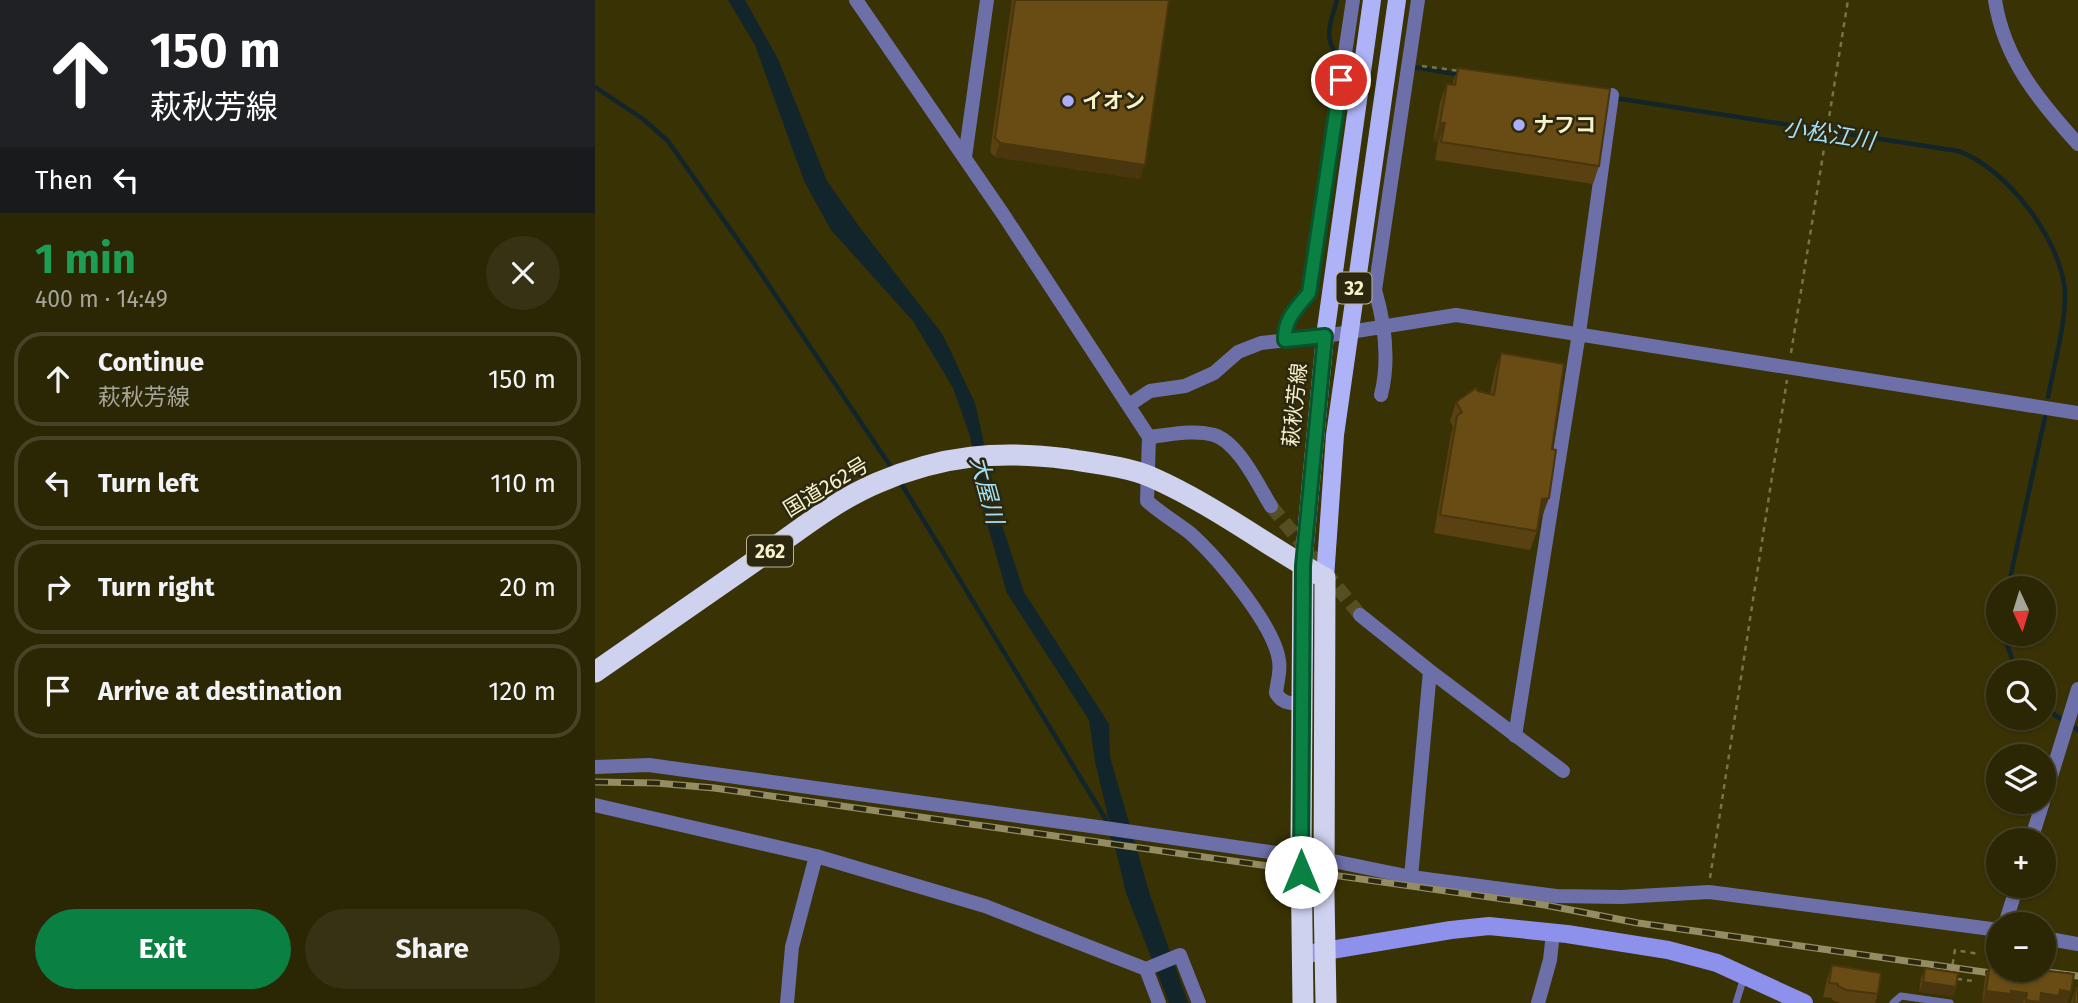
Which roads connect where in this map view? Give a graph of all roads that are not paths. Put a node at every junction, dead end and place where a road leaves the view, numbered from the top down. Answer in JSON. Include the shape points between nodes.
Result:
{"nodes":[{"id":1,"x":856,"y":0,"type":"edge"},
{"id":2,"x":988,"y":0,"type":"edge"},
{"id":3,"x":1353,"y":0,"type":"edge"},
{"id":4,"x":1372,"y":0,"type":"edge"},
{"id":5,"x":1397,"y":0,"type":"edge"},
{"id":6,"x":1418,"y":0,"type":"edge"},
{"id":7,"x":1995,"y":0,"type":"edge"},
{"id":8,"x":1612,"y":94,"type":"edge"},
{"id":9,"x":2078,"y":144,"type":"edge"},
{"id":10,"x":965,"y":157,"type":"junction"},
{"id":11,"x":1385,"y":326,"type":"junction"},
{"id":12,"x":1348,"y":331,"type":"junction"},
{"id":13,"x":1579,"y":333,"type":"junction"},
{"id":14,"x":1325,"y":336,"type":"junction"},
{"id":15,"x":1285,"y":340,"type":"junction"},
{"id":16,"x":1381,"y":395,"type":"dead end"},
{"id":17,"x":1129,"y":405,"type":"junction"},
{"id":18,"x":2078,"y":413,"type":"edge"},
{"id":19,"x":1149,"y":437,"type":"junction"},
{"id":20,"x":1149,"y":476,"type":"junction"},
{"id":21,"x":1271,"y":506,"type":"tunnel mouth"},
{"id":22,"x":1303,"y":566,"type":"junction"},
{"id":23,"x":1325,"y":578,"type":"junction"},
{"id":24,"x":1360,"y":615,"type":"tunnel mouth"},
{"id":25,"x":1426,"y":668,"type":"junction"},
{"id":26,"x":595,"y":672,"type":"edge"},
{"id":27,"x":2078,"y":689,"type":"edge"},
{"id":28,"x":1302,"y":704,"type":"junction"},
{"id":29,"x":1515,"y":736,"type":"junction"},
{"id":30,"x":2056,"y":761,"type":"edge"},
{"id":31,"x":595,"y":767,"type":"edge"},
{"id":32,"x":1563,"y":771,"type":"dead end"},
{"id":33,"x":595,"y":805,"type":"edge"},
{"id":34,"x":816,"y":856,"type":"junction"},
{"id":35,"x":1411,"y":877,"type":"junction"},
{"id":36,"x":1986,"y":928,"type":"edge"},
{"id":37,"x":1553,"y":933,"type":"junction"},
{"id":38,"x":2056,"y":940,"type":"edge"},
{"id":39,"x":2078,"y":944,"type":"edge"},
{"id":40,"x":1324,"y":952,"type":"junction"},
{"id":41,"x":1301,"y":955,"type":"junction"},
{"id":42,"x":1149,"y":969,"type":"junction"},
{"id":43,"x":1745,"y":975,"type":"junction"},
{"id":44,"x":787,"y":1003,"type":"edge"},
{"id":45,"x":1159,"y":1003,"type":"edge"},
{"id":46,"x":1199,"y":1003,"type":"edge"},
{"id":47,"x":1303,"y":1003,"type":"edge"},
{"id":48,"x":1326,"y":1003,"type":"edge"},
{"id":49,"x":1538,"y":1003,"type":"edge"},
{"id":50,"x":1737,"y":1003,"type":"edge"},
{"id":51,"x":1804,"y":1003,"type":"edge"},
{"id":52,"x":1893,"y":1003,"type":"edge"},
{"id":53,"x":1950,"y":1003,"type":"edge"}],
"edges":[{"from":1,"to":10,"type":"street"},
{"from":2,"to":10,"type":"street"},
{"from":3,"to":15,"type":"street","via":[[1309,293],[1287,319]]},
{"from":4,"to":14,"type":"main road","name":"萩秋芳線","number":"32"},
{"from":5,"to":12,"type":"main road","name":"萩秋芳線","number":"32"},
{"from":6,"to":11,"type":"street","via":[[1375,290]]},
{"from":7,"to":9,"type":"street","via":[[2004,39],[2017,67]]},
{"from":8,"to":13,"type":"street"},
{"from":10,"to":17,"type":"street"},
{"from":11,"to":12,"type":"street"},
{"from":11,"to":13,"type":"street","via":[[1456,315]]},
{"from":11,"to":16,"type":"street"},
{"from":12,"to":14,"type":"street"},
{"from":12,"to":23,"type":"main road","name":"萩秋芳線","number":"32"},
{"from":13,"to":18,"type":"street"},
{"from":13,"to":29,"type":"street"},
{"from":14,"to":15,"type":"street"},
{"from":14,"to":22,"type":"main road","name":"萩秋芳線","number":"32"},
{"from":15,"to":17,"type":"street","via":[[1238,352],[1214,373],[1185,386],[1150,391]]},
{"from":17,"to":19,"type":"street"},
{"from":19,"to":20,"type":"street"},
{"from":19,"to":21,"type":"street","via":[[1196,433],[1227,442]]},
{"from":20,"to":22,"type":"highway","name":"国道262号","number":"262","via":[[1201,502]]},
{"from":20,"to":26,"type":"highway","name":"国道262号","number":"262","via":[[1087,462],[997,454],[917,468],[875,483],[832,508]]},
{"from":20,"to":28,"type":"street","via":[[1147,501],[1220,564],[1276,647],[1280,700]]},
{"from":22,"to":23,"type":"highway","name":"国道262号","number":"262"},
{"from":22,"to":28,"type":"highway"},
{"from":23,"to":40,"type":"highway"},
{"from":24,"to":25,"type":"street"},
{"from":25,"to":29,"type":"street"},
{"from":25,"to":35,"type":"street","via":[[1430,671]]},
{"from":27,"to":30,"type":"street"},
{"from":28,"to":41,"type":"highway"},
{"from":29,"to":32,"type":"street"},
{"from":31,"to":35,"type":"street","via":[[649,765],[1338,862]]},
{"from":33,"to":34,"type":"street"},
{"from":34,"to":42,"type":"street","via":[[985,906]]},
{"from":34,"to":44,"type":"street","via":[[792,947]]},
{"from":35,"to":36,"type":"street","via":[[1556,895],[1709,892]]},
{"from":37,"to":40,"type":"street","via":[[1489,926]]},
{"from":37,"to":43,"type":"street","via":[[1668,950]]},
{"from":37,"to":49,"type":"street"},
{"from":38,"to":39,"type":"street"},
{"from":40,"to":41,"type":"street"},
{"from":40,"to":48,"type":"highway"},
{"from":41,"to":47,"type":"highway"},
{"from":42,"to":45,"type":"street"},
{"from":42,"to":46,"type":"street","via":[[1180,955]]},
{"from":43,"to":50,"type":"lane"},
{"from":43,"to":51,"type":"street"},
{"from":52,"to":53,"type":"lane","via":[[1901,996]]}]}
